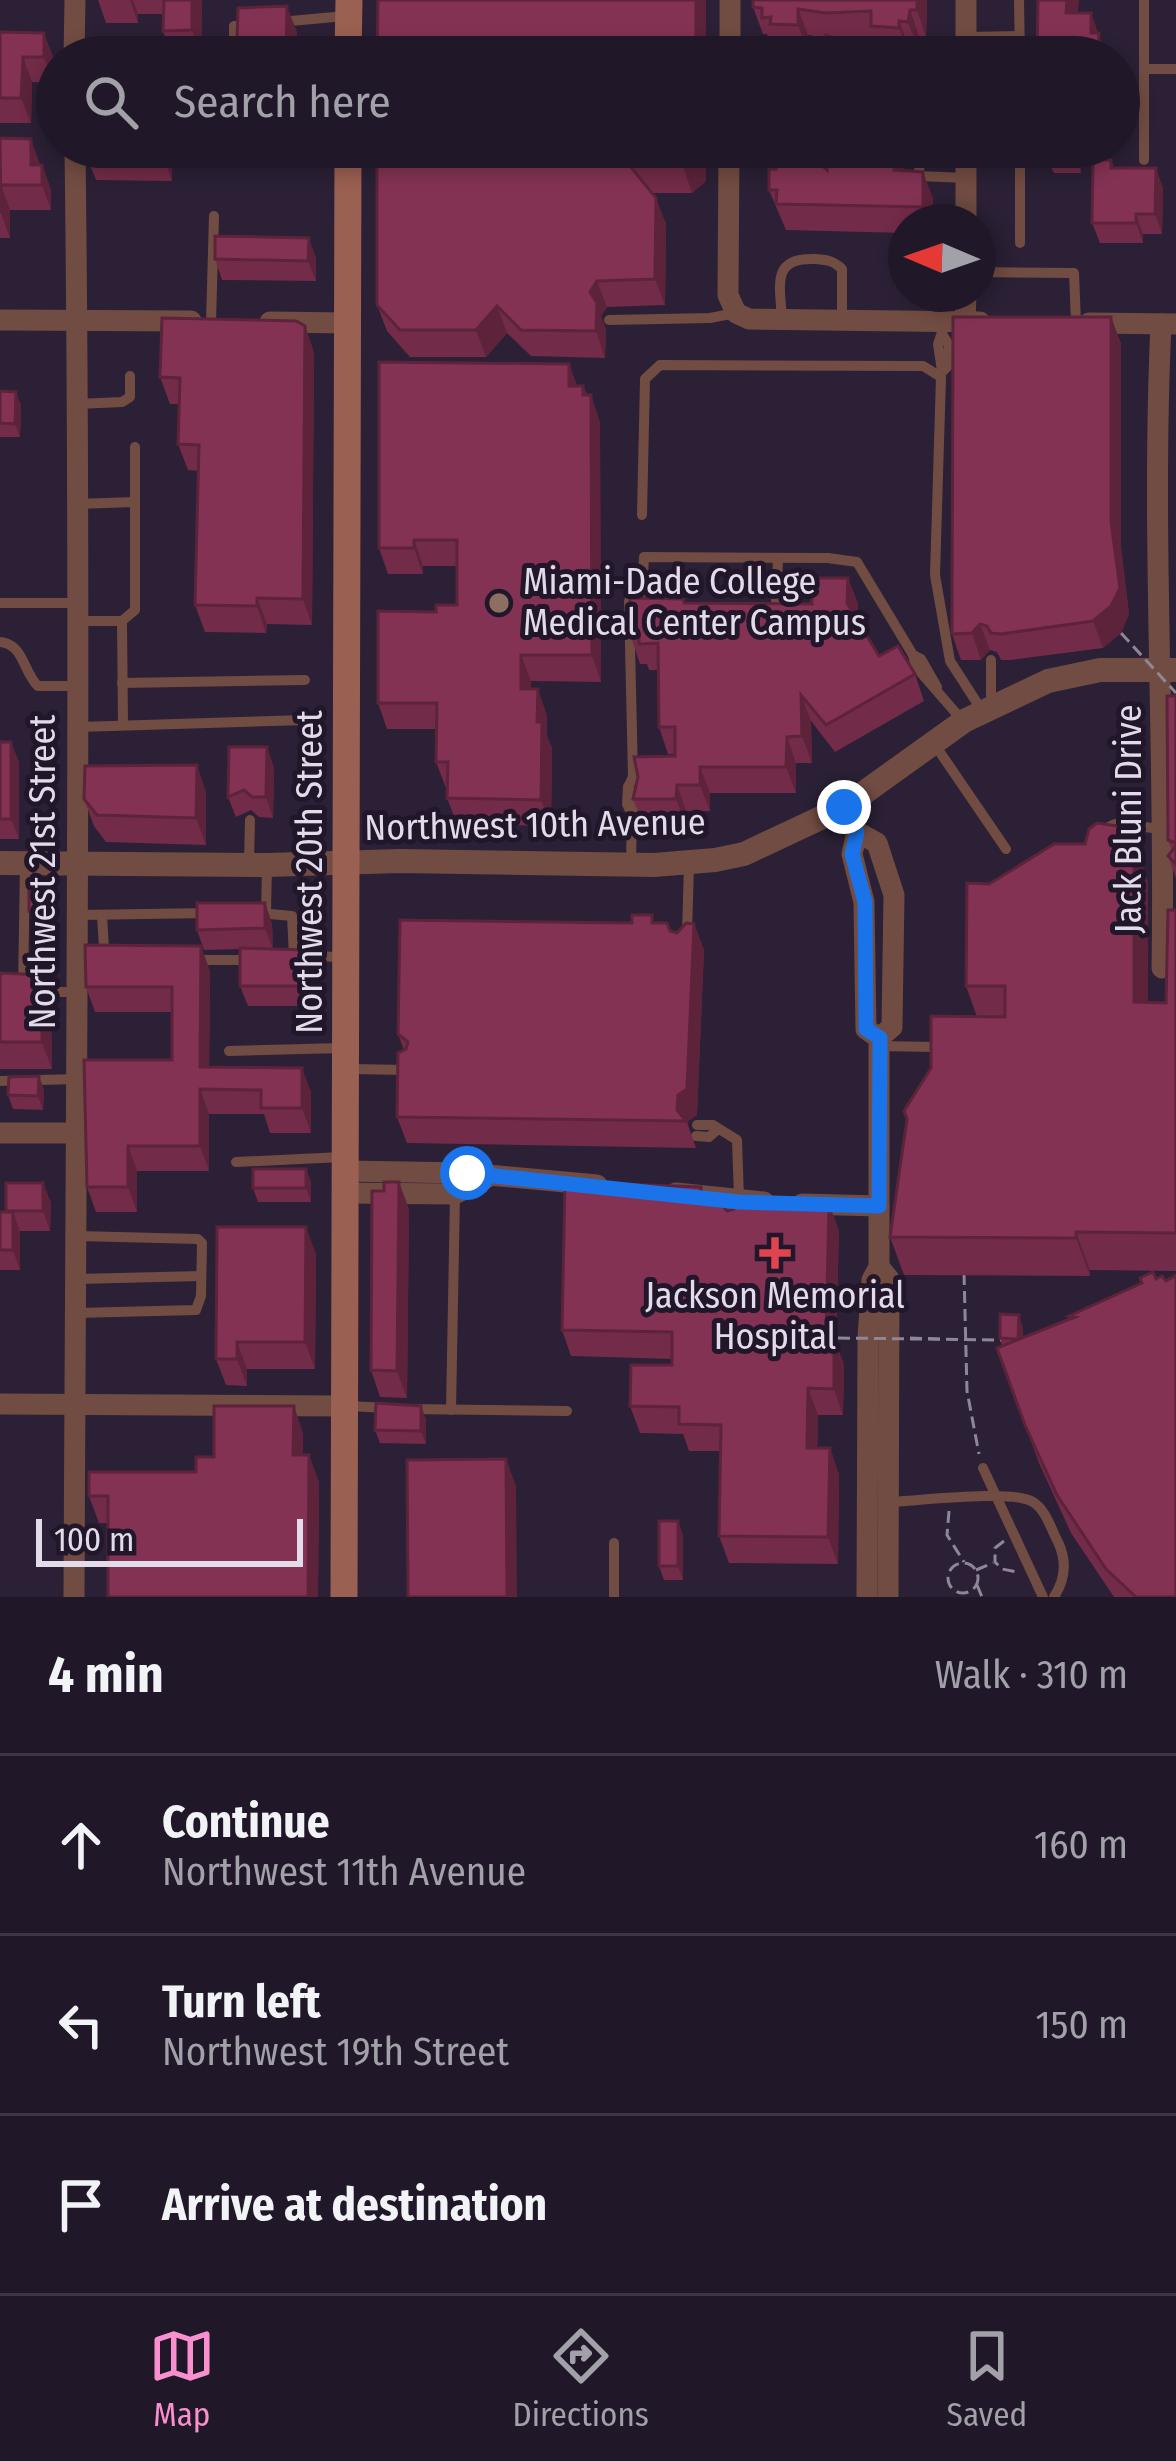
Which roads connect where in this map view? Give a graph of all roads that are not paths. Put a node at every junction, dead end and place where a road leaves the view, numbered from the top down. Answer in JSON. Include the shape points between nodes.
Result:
{"nodes":[{"id":1,"x":75,"y":0,"type":"edge"},
{"id":2,"x":730,"y":0,"type":"edge"},
{"id":3,"x":966,"y":0,"type":"edge"},
{"id":4,"x":1019,"y":0,"type":"edge"},
{"id":5,"x":1144,"y":0,"type":"edge"},
{"id":6,"x":349,"y":8,"type":"edge"},
{"id":7,"x":276,"y":22,"type":"edge"},
{"id":8,"x":255,"y":24,"type":"edge"},
{"id":9,"x":74,"y":36,"type":"edge"},
{"id":10,"x":234,"y":36,"type":"edge"},
{"id":11,"x":730,"y":36,"type":"edge"},
{"id":12,"x":966,"y":36,"type":"edge"},
{"id":13,"x":1019,"y":36,"type":"edge"},
{"id":14,"x":1144,"y":69,"type":"junction"},
{"id":15,"x":1176,"y":70,"type":"edge"},
{"id":16,"x":1144,"y":160,"type":"dead end"},
{"id":17,"x":75,"y":168,"type":"edge"},
{"id":18,"x":348,"y":168,"type":"edge"},
{"id":19,"x":729,"y":168,"type":"edge"},
{"id":20,"x":919,"y":168,"type":"edge"},
{"id":21,"x":966,"y":168,"type":"edge"},
{"id":22,"x":1020,"y":168,"type":"edge"},
{"id":23,"x":966,"y":178,"type":"junction"},
{"id":24,"x":966,"y":204,"type":"edge"},
{"id":25,"x":214,"y":216,"type":"dead end"},
{"id":26,"x":1020,"y":243,"type":"dead end"},
{"id":27,"x":996,"y":272,"type":"edge"},
{"id":28,"x":958,"y":312,"type":"edge"},
{"id":29,"x":736,"y":314,"type":"junction"},
{"id":30,"x":0,"y":320,"type":"edge"},
{"id":31,"x":77,"y":320,"type":"junction"},
{"id":32,"x":609,"y":320,"type":"dead end"},
{"id":33,"x":782,"y":320,"type":"junction"},
{"id":34,"x":842,"y":320,"type":"junction"},
{"id":35,"x":232,"y":322,"type":"junction"},
{"id":36,"x":1010,"y":322,"type":"edge"},
{"id":37,"x":347,"y":323,"type":"junction"},
{"id":38,"x":1065,"y":323,"type":"joint"},
{"id":39,"x":1168,"y":324,"type":"edge"},
{"id":40,"x":951,"y":326,"type":"junction"},
{"id":41,"x":941,"y":374,"type":"junction"},
{"id":42,"x":130,"y":376,"type":"dead end"},
{"id":43,"x":77,"y":404,"type":"junction"},
{"id":44,"x":135,"y":447,"type":"dead end"},
{"id":45,"x":135,"y":502,"type":"junction"},
{"id":46,"x":76,"y":504,"type":"junction"},
{"id":47,"x":642,"y":515,"type":"dead end"},
{"id":48,"x":778,"y":559,"type":"junction"},
{"id":49,"x":0,"y":603,"type":"edge"},
{"id":50,"x":776,"y":604,"type":"edge"},
{"id":51,"x":76,"y":612,"type":"junction"},
{"id":52,"x":122,"y":620,"type":"junction"},
{"id":53,"x":0,"y":642,"type":"edge"},
{"id":54,"x":992,"y":660,"type":"dead end"},
{"id":55,"x":1168,"y":670,"type":"edge"},
{"id":56,"x":305,"y":680,"type":"dead end"},
{"id":57,"x":122,"y":683,"type":"junction"},
{"id":58,"x":75,"y":686,"type":"junction"},
{"id":59,"x":979,"y":714,"type":"junction"},
{"id":60,"x":306,"y":720,"type":"dead end"},
{"id":61,"x":123,"y":724,"type":"junction"},
{"id":62,"x":75,"y":728,"type":"junction"},
{"id":63,"x":933,"y":742,"type":"junction"},
{"id":64,"x":844,"y":807,"type":"junction"},
{"id":65,"x":250,"y":820,"type":"dead end"},
{"id":66,"x":1163,"y":829,"type":"junction"},
{"id":67,"x":1091,"y":848,"type":"edge"},
{"id":68,"x":1006,"y":849,"type":"dead end"},
{"id":69,"x":346,"y":863,"type":"junction"},
{"id":70,"x":13,"y":864,"type":"edge"},
{"id":71,"x":689,"y":864,"type":"junction"},
{"id":72,"x":75,"y":865,"type":"junction"},
{"id":73,"x":631,"y":865,"type":"junction"},
{"id":74,"x":258,"y":866,"type":"junction"},
{"id":75,"x":242,"y":913,"type":"edge"},
{"id":76,"x":266,"y":913,"type":"junction"},
{"id":77,"x":219,"y":914,"type":"edge"},
{"id":78,"x":75,"y":915,"type":"junction"},
{"id":79,"x":101,"y":915,"type":"junction"},
{"id":80,"x":686,"y":950,"type":"edge"},
{"id":81,"x":346,"y":956,"type":"junction"},
{"id":82,"x":268,"y":960,"type":"edge"},
{"id":83,"x":120,"y":961,"type":"edge"},
{"id":84,"x":184,"y":961,"type":"edge"},
{"id":85,"x":1162,"y":968,"type":"edge"},
{"id":86,"x":77,"y":992,"type":"junction"},
{"id":87,"x":880,"y":1042,"type":"junction"},
{"id":88,"x":229,"y":1051,"type":"dead end"},
{"id":89,"x":346,"y":1059,"type":"junction"},
{"id":90,"x":935,"y":1066,"type":"edge"},
{"id":91,"x":408,"y":1070,"type":"edge"},
{"id":92,"x":78,"y":1079,"type":"junction"},
{"id":93,"x":0,"y":1081,"type":"edge"},
{"id":94,"x":696,"y":1131,"type":"dead end"},
{"id":95,"x":0,"y":1133,"type":"edge"},
{"id":96,"x":79,"y":1133,"type":"junction"},
{"id":97,"x":236,"y":1162,"type":"dead end"},
{"id":98,"x":346,"y":1174,"type":"junction"},
{"id":99,"x":490,"y":1175,"type":"junction"},
{"id":100,"x":455,"y":1194,"type":"junction"},
{"id":101,"x":879,"y":1206,"type":"junction"},
{"id":102,"x":738,"y":1208,"type":"junction"},
{"id":103,"x":78,"y":1236,"type":"junction"},
{"id":104,"x":202,"y":1276,"type":"junction"},
{"id":105,"x":77,"y":1279,"type":"junction"},
{"id":106,"x":76,"y":1313,"type":"junction"},
{"id":107,"x":75,"y":1403,"type":"junction"},
{"id":108,"x":0,"y":1404,"type":"edge"},
{"id":109,"x":344,"y":1406,"type":"junction"},
{"id":110,"x":451,"y":1410,"type":"junction"},
{"id":111,"x":567,"y":1411,"type":"dead end"},
{"id":112,"x":983,"y":1468,"type":"road end"},
{"id":113,"x":994,"y":1496,"type":"junction"},
{"id":114,"x":878,"y":1502,"type":"junction"},
{"id":115,"x":614,"y":1543,"type":"dead end"},
{"id":116,"x":74,"y":1597,"type":"edge"},
{"id":117,"x":344,"y":1597,"type":"edge"},
{"id":118,"x":614,"y":1597,"type":"edge"},
{"id":119,"x":867,"y":1597,"type":"edge"},
{"id":120,"x":888,"y":1597,"type":"edge"},
{"id":121,"x":1043,"y":1597,"type":"edge"},
{"id":122,"x":1054,"y":1597,"type":"edge"}],
"edges":[{"from":1,"to":9,"type":"street"},
{"from":2,"to":11,"type":"street"},
{"from":3,"to":12,"type":"street"},
{"from":4,"to":13,"type":"lane"},
{"from":5,"to":14,"type":"lane"},
{"from":6,"to":7,"type":"lane"},
{"from":8,"to":10,"type":"lane","via":[[234,26]]},
{"from":14,"to":15,"type":"lane"},
{"from":14,"to":16,"type":"lane"},
{"from":17,"to":31,"type":"street","name":"Northwest 21st Street"},
{"from":18,"to":37,"type":"main road","name":"Northwest 20th Street"},
{"from":19,"to":29,"type":"street","via":[[728,295]]},
{"from":20,"to":23,"type":"lane","via":[[919,176]]},
{"from":21,"to":23,"type":"street"},
{"from":22,"to":26,"type":"lane"},
{"from":23,"to":24,"type":"street"},
{"from":25,"to":35,"type":"lane"},
{"from":27,"to":38,"type":"lane","via":[[1075,273]]},
{"from":28,"to":40,"type":"street"},
{"from":29,"to":32,"type":"lane"},
{"from":29,"to":33,"type":"street"},
{"from":30,"to":31,"type":"street"},
{"from":31,"to":35,"type":"street"},
{"from":31,"to":43,"type":"street","name":"Northwest 21st Street"},
{"from":33,"to":34,"type":"street"},
{"from":33,"to":34,"type":"lane","via":[[781,278],[792,259],[842,269]]},
{"from":34,"to":40,"type":"street"},
{"from":35,"to":37,"type":"street"},
{"from":36,"to":40,"type":"street"},
{"from":37,"to":69,"type":"main road","name":"Northwest 20th Street"},
{"from":38,"to":39,"type":"street"},
{"from":39,"to":55,"type":"street","name":"Jack Bluni Drive","via":[[1157,396]]},
{"from":40,"to":41,"type":"lane","via":[[938,344]]},
{"from":41,"to":47,"type":"lane","via":[[923,366],[660,365],[645,379]]},
{"from":41,"to":59,"type":"lane","via":[[935,575],[950,661]]},
{"from":42,"to":43,"type":"lane","via":[[130,397],[122,402]]},
{"from":43,"to":46,"type":"street","name":"Northwest 21st Street"},
{"from":44,"to":45,"type":"lane"},
{"from":45,"to":46,"type":"lane"},
{"from":45,"to":52,"type":"lane","via":[[134,610]]},
{"from":46,"to":51,"type":"street","name":"Northwest 21st Street"},
{"from":48,"to":50,"type":"lane"},
{"from":48,"to":59,"type":"lane","via":[[857,562],[937,687]]},
{"from":48,"to":73,"type":"lane","via":[[644,557],[642,593],[629,601],[628,787],[637,798]]},
{"from":49,"to":51,"type":"lane"},
{"from":51,"to":52,"type":"lane"},
{"from":51,"to":58,"type":"street","name":"Northwest 21st Street"},
{"from":52,"to":57,"type":"lane"},
{"from":53,"to":58,"type":"lane","via":[[20,652],[38,686]]},
{"from":54,"to":59,"type":"lane"},
{"from":55,"to":59,"type":"street","name":"Northwest 10th Avenue","via":[[1100,670],[1048,681]]},
{"from":55,"to":66,"type":"street","name":"Jack Bluni Drive"},
{"from":56,"to":57,"type":"lane"},
{"from":57,"to":61,"type":"lane"},
{"from":58,"to":62,"type":"street","name":"Northwest 21st Street"},
{"from":59,"to":63,"type":"street","name":"Northwest 10th Avenue"},
{"from":60,"to":61,"type":"lane"},
{"from":61,"to":62,"type":"lane"},
{"from":62,"to":72,"type":"street","name":"Northwest 21st Street"},
{"from":63,"to":64,"type":"street","name":"Northwest 10th Avenue"},
{"from":63,"to":68,"type":"lane"},
{"from":64,"to":71,"type":"street","name":"Northwest 10th Avenue","via":[[744,854]]},
{"from":64,"to":87,"type":"street","via":[[857,832],[877,843],[894,895],[892,1028]]},
{"from":65,"to":74,"type":"lane"},
{"from":66,"to":67,"type":"lane","via":[[1115,824],[1098,832]]},
{"from":66,"to":85,"type":"street","name":"Jack Bluni Drive","via":[[1155,879]]},
{"from":69,"to":73,"type":"street","name":"Northwest 10th Avenue"},
{"from":69,"to":74,"type":"street","name":"Northwest 10th Avenue"},
{"from":69,"to":81,"type":"main road","name":"Northwest 20th Street"},
{"from":70,"to":72,"type":"street","name":"Northwest 10th Avenue"},
{"from":70,"to":86,"type":"lane","via":[[18,992]]},
{"from":71,"to":73,"type":"street","name":"Northwest 10th Avenue"},
{"from":71,"to":80,"type":"lane"},
{"from":72,"to":74,"type":"street","name":"Northwest 10th Avenue"},
{"from":72,"to":78,"type":"street","name":"Northwest 21st Street"},
{"from":74,"to":76,"type":"lane"},
{"from":75,"to":76,"type":"lane"},
{"from":76,"to":81,"type":"lane","via":[[292,916],[292,958]]},
{"from":77,"to":79,"type":"lane"},
{"from":78,"to":79,"type":"lane"},
{"from":78,"to":86,"type":"street","name":"Northwest 21st Street"},
{"from":79,"to":83,"type":"lane","via":[[105,951]]},
{"from":81,"to":89,"type":"main road","name":"Northwest 20th Street"},
{"from":82,"to":84,"type":"lane"},
{"from":86,"to":92,"type":"street","name":"Northwest 21st Street"},
{"from":87,"to":90,"type":"lane","via":[[935,1047]]},
{"from":87,"to":101,"type":"street","via":[[886,1150]]},
{"from":88,"to":89,"type":"lane"},
{"from":89,"to":91,"type":"lane"},
{"from":89,"to":98,"type":"main road","name":"Northwest 20th Street"},
{"from":92,"to":93,"type":"lane"},
{"from":92,"to":96,"type":"street","name":"Northwest 21st Street"},
{"from":94,"to":102,"type":"lane","via":[[712,1125],[737,1140]]},
{"from":95,"to":96,"type":"street"},
{"from":96,"to":103,"type":"street","name":"Northwest 21st Street"},
{"from":97,"to":98,"type":"lane"},
{"from":98,"to":99,"type":"street"},
{"from":98,"to":100,"type":"street"},
{"from":98,"to":109,"type":"main road","name":"Northwest 20th Street"},
{"from":99,"to":100,"type":"street"},
{"from":99,"to":102,"type":"street"},
{"from":100,"to":110,"type":"lane"},
{"from":101,"to":102,"type":"street"},
{"from":101,"to":114,"type":"street","via":[[869,1324]]},
{"from":103,"to":104,"type":"lane","via":[[198,1239]]},
{"from":103,"to":105,"type":"street","name":"Northwest 21st Street"},
{"from":104,"to":105,"type":"lane"},
{"from":104,"to":106,"type":"lane","via":[[196,1310]]},
{"from":105,"to":106,"type":"street","name":"Northwest 21st Street"},
{"from":106,"to":107,"type":"street","name":"Northwest 21st Street"},
{"from":107,"to":108,"type":"street"},
{"from":107,"to":109,"type":"street"},
{"from":107,"to":116,"type":"street","name":"Northwest 21st Street"},
{"from":109,"to":110,"type":"lane"},
{"from":109,"to":117,"type":"main road","name":"Northwest 20th Street"},
{"from":110,"to":111,"type":"lane"},
{"from":112,"to":113,"type":"lane"},
{"from":113,"to":114,"type":"lane"},
{"from":113,"to":121,"type":"lane"},
{"from":113,"to":122,"type":"lane","via":[[1024,1498],[1043,1512],[1063,1552]]},
{"from":114,"to":119,"type":"street"},
{"from":114,"to":120,"type":"street"},
{"from":115,"to":118,"type":"lane"}]}
